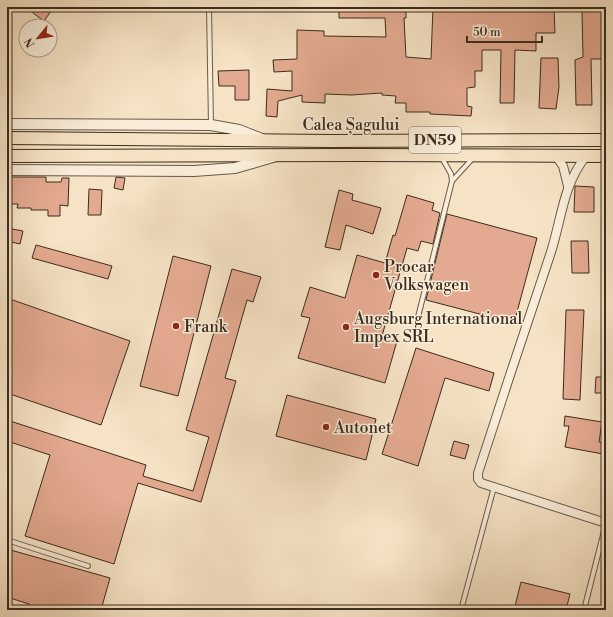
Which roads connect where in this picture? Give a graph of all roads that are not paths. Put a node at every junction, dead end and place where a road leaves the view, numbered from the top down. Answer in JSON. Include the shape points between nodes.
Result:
{"nodes":[{"id":1,"x":209,"y":7,"type":"edge"},
{"id":2,"x":7,"y":124,"type":"edge"},
{"id":3,"x":211,"y":125,"type":"junction"},
{"id":4,"x":7,"y":138,"type":"edge"},
{"id":5,"x":264,"y":140,"type":"junction"},
{"id":6,"x":606,"y":140,"type":"edge"},
{"id":7,"x":7,"y":156,"type":"edge"},
{"id":8,"x":278,"y":156,"type":"junction"},
{"id":9,"x":441,"y":156,"type":"junction"},
{"id":10,"x":476,"y":156,"type":"junction"},
{"id":11,"x":556,"y":156,"type":"junction"},
{"id":12,"x":586,"y":156,"type":"junction"},
{"id":13,"x":606,"y":156,"type":"edge"},
{"id":14,"x":7,"y":170,"type":"edge"},
{"id":15,"x":452,"y":181,"type":"junction"},
{"id":16,"x":568,"y":186,"type":"junction"},
{"id":17,"x":418,"y":317,"type":"dead end"},
{"id":18,"x":494,"y":487,"type":"junction"},
{"id":19,"x":606,"y":523,"type":"edge"},
{"id":20,"x":7,"y":540,"type":"edge"},
{"id":21,"x":88,"y":566,"type":"dead end"},
{"id":22,"x":460,"y":610,"type":"edge"},
{"id":23,"x":584,"y":610,"type":"edge"}],
"edges":[{"from":1,"to":3,"type":"lane"},
{"from":2,"to":3,"type":"street","name":"Calea Șagului"},
{"from":3,"to":5,"type":"street","name":"Calea Șagului","via":[[240,130]]},
{"from":4,"to":5,"type":"main road","name":"Calea Șagului","number":"DN59"},
{"from":5,"to":6,"type":"main road","name":"Calea Șagului","number":"DN59"},
{"from":7,"to":8,"type":"main road","name":"Calea Șagului","number":"DN59"},
{"from":8,"to":9,"type":"main road","name":"Calea Șagului","number":"DN59"},
{"from":8,"to":14,"type":"street","name":"Calea Șagului","via":[[235,168],[202,171]]},
{"from":9,"to":10,"type":"main road","name":"Calea Șagului","number":"DN59"},
{"from":9,"to":15,"type":"lane"},
{"from":10,"to":11,"type":"main road","name":"Calea Șagului","number":"DN59"},
{"from":10,"to":15,"type":"lane"},
{"from":11,"to":12,"type":"main road","name":"Calea Șagului","number":"DN59"},
{"from":11,"to":16,"type":"street"},
{"from":12,"to":13,"type":"main road","name":"Calea Șagului","number":"DN59"},
{"from":12,"to":16,"type":"street"},
{"from":15,"to":17,"type":"lane"},
{"from":16,"to":18,"type":"street","via":[[558,228],[478,474],[481,483]]},
{"from":18,"to":19,"type":"street"},
{"from":18,"to":22,"type":"lane"},
{"from":19,"to":23,"type":"lane"},
{"from":20,"to":21,"type":"lane"}]}
